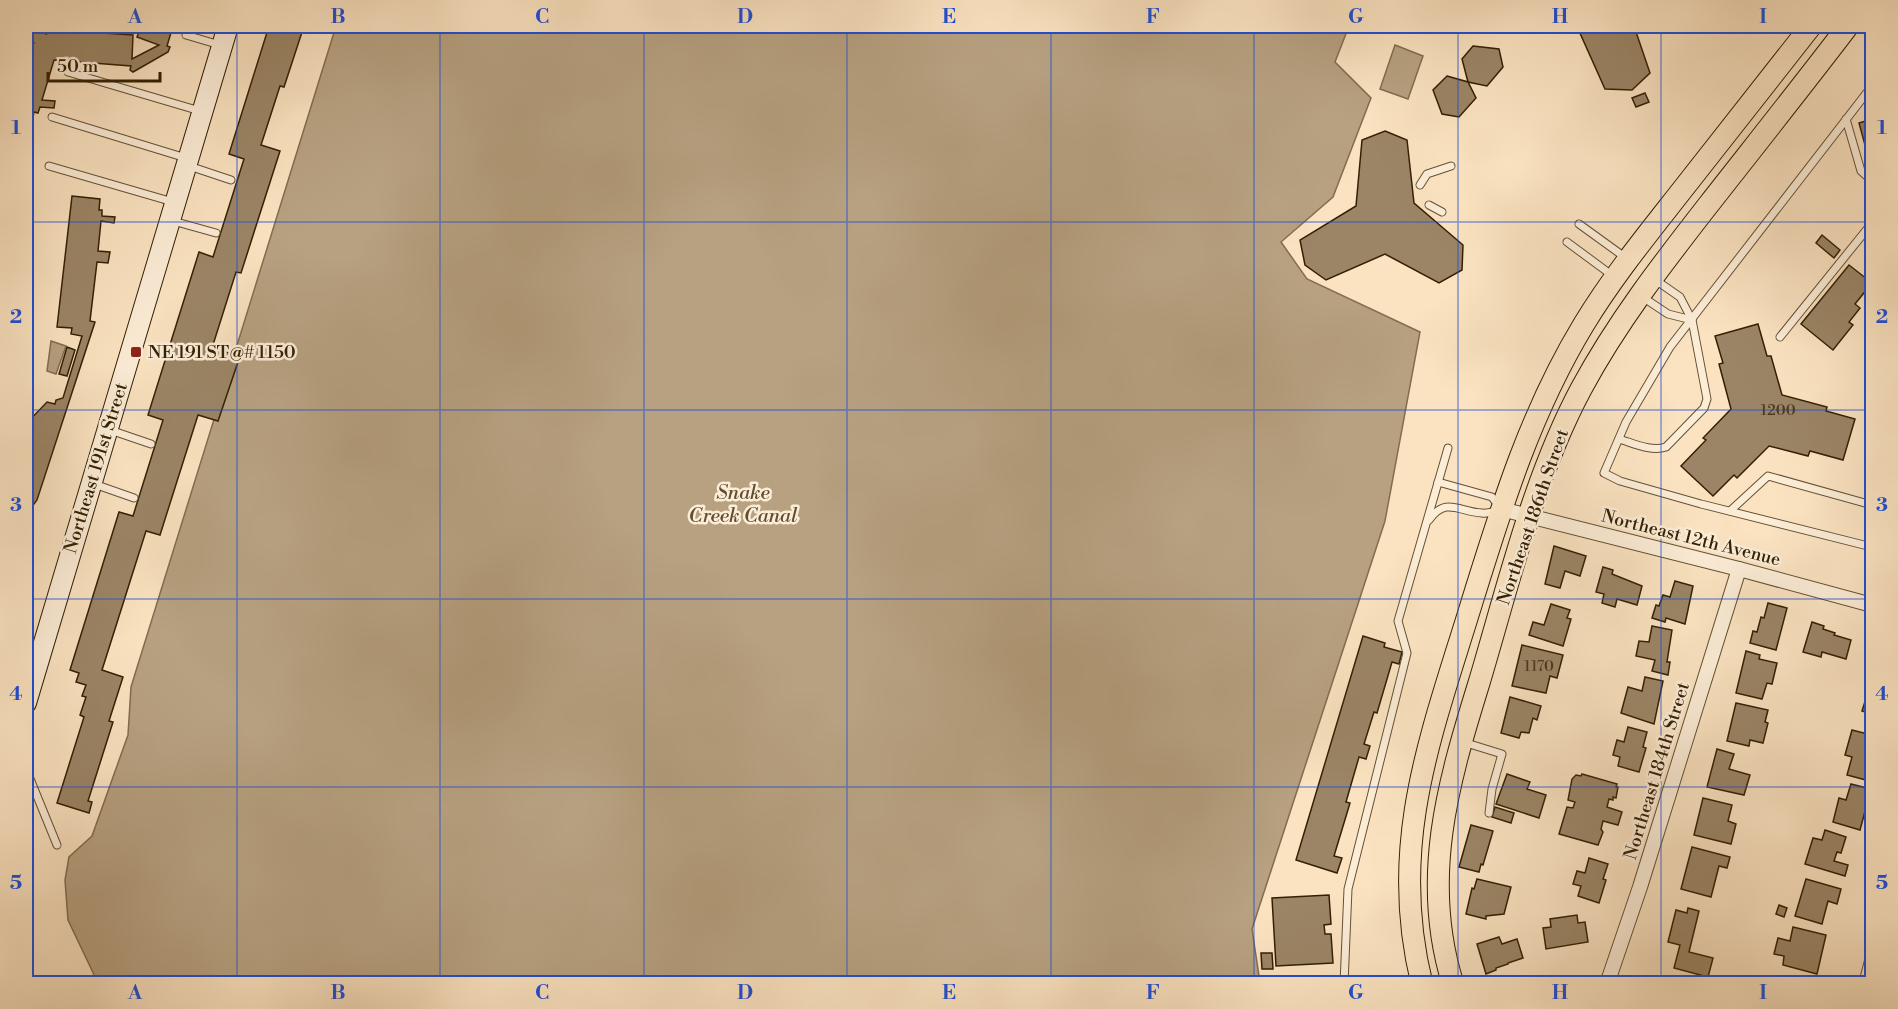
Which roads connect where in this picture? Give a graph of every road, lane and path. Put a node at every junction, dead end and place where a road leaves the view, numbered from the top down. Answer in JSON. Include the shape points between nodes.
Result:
{"nodes":[{"id":1,"x":189,"y":26,"type":"edge"},
{"id":2,"x":228,"y":26,"type":"edge"},
{"id":3,"x":1811,"y":26,"type":"edge"},
{"id":4,"x":1848,"y":26,"type":"edge"},
{"id":5,"x":222,"y":46,"type":"junction"},
{"id":6,"x":68,"y":72,"type":"dead end"},
{"id":7,"x":1872,"y":86,"type":"edge"},
{"id":8,"x":202,"y":112,"type":"junction"},
{"id":9,"x":52,"y":117,"type":"dead end"},
{"id":10,"x":1846,"y":119,"type":"junction"},
{"id":11,"x":187,"y":162,"type":"junction"},
{"id":12,"x":49,"y":166,"type":"dead end"},
{"id":13,"x":1451,"y":166,"type":"dead end"},
{"id":14,"x":231,"y":180,"type":"dead end"},
{"id":15,"x":1872,"y":181,"type":"edge"},
{"id":16,"x":1420,"y":186,"type":"dead end"},
{"id":17,"x":1429,"y":205,"type":"dead end"},
{"id":18,"x":173,"y":211,"type":"junction"},
{"id":19,"x":1442,"y":212,"type":"dead end"},
{"id":20,"x":1872,"y":223,"type":"edge"},
{"id":21,"x":1579,"y":224,"type":"dead end"},
{"id":22,"x":216,"y":233,"type":"dead end"},
{"id":23,"x":1567,"y":242,"type":"dead end"},
{"id":24,"x":1628,"y":260,"type":"junction"},
{"id":25,"x":1615,"y":277,"type":"junction"},
{"id":26,"x":1646,"y":286,"type":"junction"},
{"id":27,"x":1693,"y":324,"type":"junction"},
{"id":28,"x":1780,"y":337,"type":"dead end"},
{"id":29,"x":107,"y":429,"type":"junction"},
{"id":30,"x":1619,"y":439,"type":"junction"},
{"id":31,"x":151,"y":444,"type":"dead end"},
{"id":32,"x":1448,"y":448,"type":"dead end"},
{"id":33,"x":1438,"y":482,"type":"junction"},
{"id":34,"x":91,"y":483,"type":"junction"},
{"id":35,"x":134,"y":498,"type":"dead end"},
{"id":36,"x":1872,"y":504,"type":"edge"},
{"id":37,"x":1501,"y":509,"type":"junction"},
{"id":38,"x":1731,"y":512,"type":"junction"},
{"id":39,"x":1530,"y":516,"type":"junction"},
{"id":40,"x":1424,"y":527,"type":"junction"},
{"id":41,"x":1872,"y":547,"type":"edge"},
{"id":42,"x":1739,"y":569,"type":"junction"},
{"id":43,"x":1872,"y":604,"type":"edge"},
{"id":44,"x":26,"y":698,"type":"edge"},
{"id":45,"x":1461,"y":742,"type":"junction"},
{"id":46,"x":26,"y":769,"type":"edge"},
{"id":47,"x":1489,"y":813,"type":"dead end"},
{"id":48,"x":57,"y":845,"type":"dead end"},
{"id":49,"x":1872,"y":961,"type":"edge"},
{"id":50,"x":1344,"y":984,"type":"edge"},
{"id":51,"x":1422,"y":984,"type":"edge"},
{"id":52,"x":1453,"y":984,"type":"edge"},
{"id":53,"x":1564,"y":984,"type":"edge"},
{"id":54,"x":1575,"y":984,"type":"edge"},
{"id":55,"x":1607,"y":984,"type":"edge"},
{"id":56,"x":1866,"y":984,"type":"edge"}],
"edges":[{"from":1,"to":5,"type":"lane","via":[[186,35]]},
{"from":2,"to":5,"type":"street","name":"Northeast 191st Street"},
{"from":3,"to":24,"type":"main road","name":"Northeast 186th Street"},
{"from":4,"to":26,"type":"main road","name":"Northeast 186th Street"},
{"from":5,"to":8,"type":"street","name":"Northeast 191st Street"},
{"from":6,"to":8,"type":"lane"},
{"from":7,"to":10,"type":"lane"},
{"from":8,"to":11,"type":"street","name":"Northeast 191st Street"},
{"from":9,"to":11,"type":"lane"},
{"from":10,"to":15,"type":"lane","via":[[1861,171]]},
{"from":10,"to":27,"type":"lane"},
{"from":11,"to":14,"type":"lane"},
{"from":11,"to":18,"type":"street","name":"Northeast 191st Street"},
{"from":12,"to":18,"type":"lane"},
{"from":13,"to":16,"type":"lane","via":[[1427,174]]},
{"from":17,"to":19,"type":"lane"},
{"from":18,"to":22,"type":"lane"},
{"from":18,"to":29,"type":"street","name":"Northeast 191st Street"},
{"from":20,"to":28,"type":"lane"},
{"from":21,"to":24,"type":"lane"},
{"from":23,"to":25,"type":"lane"},
{"from":24,"to":25,"type":"main road","name":"Northeast 186th Street"},
{"from":24,"to":26,"type":"main road"},
{"from":25,"to":26,"type":"main road"},
{"from":25,"to":37,"type":"main road","name":"Northeast 186th Street","via":[[1550,384]]},
{"from":26,"to":27,"type":"lane","via":[[1668,314]]},
{"from":26,"to":27,"type":"lane","via":[[1680,297]]},
{"from":26,"to":39,"type":"main road","name":"Northeast 186th Street","via":[[1581,390],[1551,455]]},
{"from":27,"to":30,"type":"lane","via":[[1670,347]]},
{"from":27,"to":30,"type":"lane","via":[[1705,382],[1704,408],[1666,447],[1659,449]]},
{"from":29,"to":31,"type":"lane"},
{"from":29,"to":34,"type":"street","name":"Northeast 191st Street"},
{"from":30,"to":38,"type":"lane","via":[[1604,473]]},
{"from":32,"to":33,"type":"lane"},
{"from":33,"to":37,"type":"lane","via":[[1492,497]]},
{"from":33,"to":40,"type":"lane"},
{"from":34,"to":35,"type":"lane"},
{"from":34,"to":44,"type":"street","name":"Northeast 191st Street"},
{"from":36,"to":38,"type":"lane","via":[[1768,476]]},
{"from":37,"to":39,"type":"street","name":"Northeast 12th Avenue"},
{"from":37,"to":40,"type":"lane","via":[[1485,514],[1447,506],[1435,511]]},
{"from":37,"to":51,"type":"main road","name":"Northeast 186th Street","via":[[1431,737],[1414,808],[1409,901]]},
{"from":38,"to":41,"type":"lane"},
{"from":39,"to":42,"type":"street","name":"Northeast 12th Avenue"},
{"from":39,"to":45,"type":"main road","name":"Northeast 186th Street"},
{"from":40,"to":50,"type":"lane","via":[[1398,621],[1407,654],[1348,889]]},
{"from":42,"to":43,"type":"street","name":"Northeast 12th Avenue"},
{"from":42,"to":55,"type":"street","name":"Northeast 184th Street"},
{"from":45,"to":47,"type":"lane","via":[[1502,754]]},
{"from":45,"to":52,"type":"main road","name":"Northeast 186th Street","via":[[1444,810],[1438,874],[1439,916]]},
{"from":46,"to":48,"type":"lane"},
{"from":49,"to":56,"type":"street"},
{"from":53,"to":54,"type":"street"}]}
